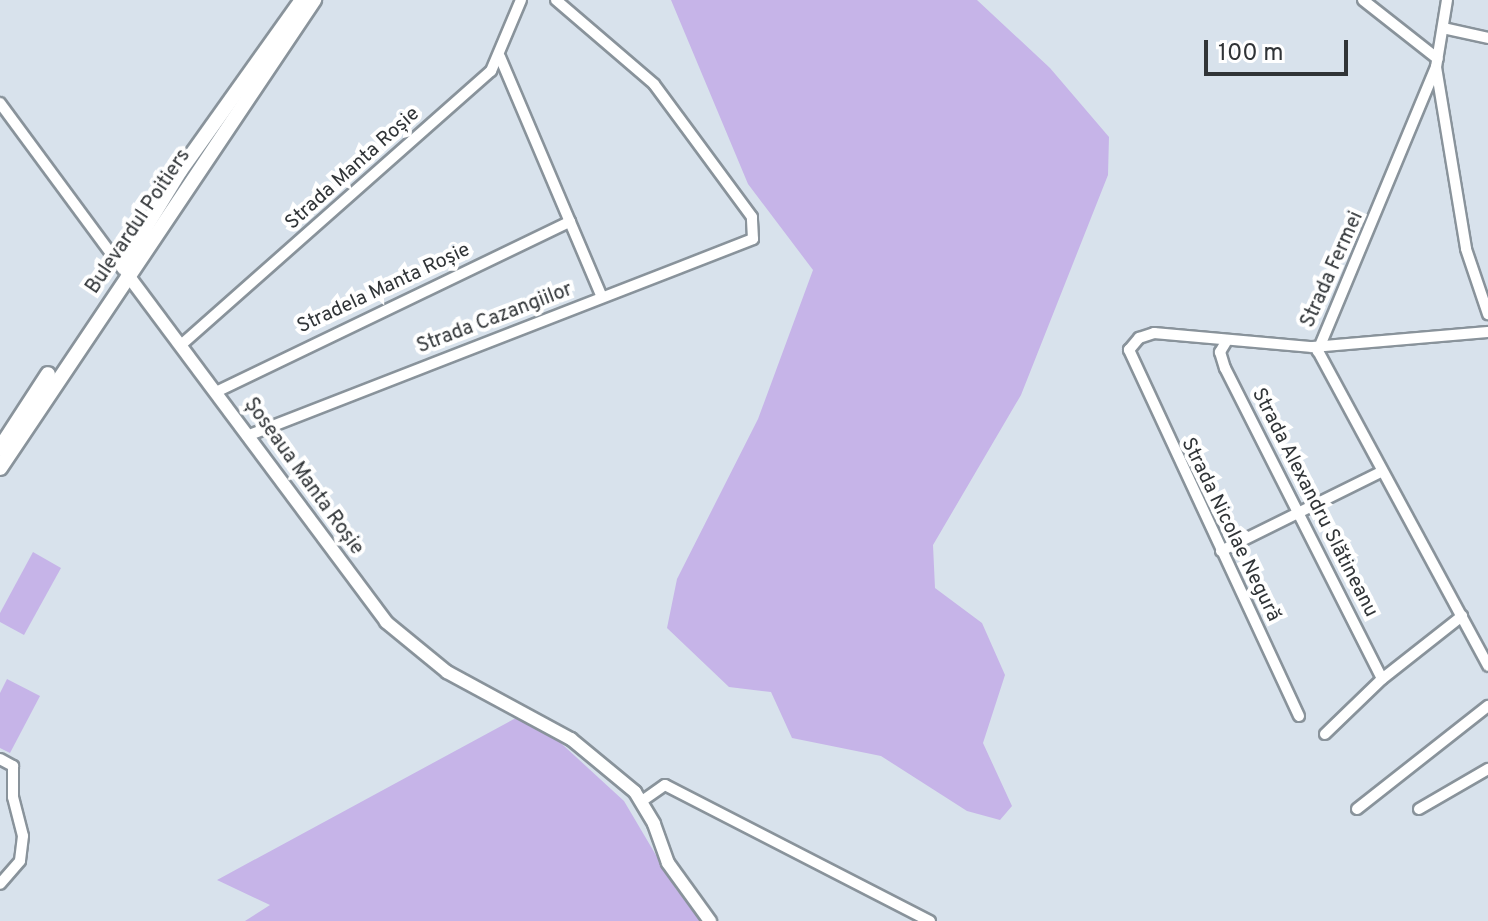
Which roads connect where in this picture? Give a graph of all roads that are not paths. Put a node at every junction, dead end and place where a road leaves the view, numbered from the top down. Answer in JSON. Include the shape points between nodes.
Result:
{"nodes":[{"id":1,"x":302,"y":0,"type":"edge"},
{"id":2,"x":314,"y":0,"type":"edge"},
{"id":3,"x":521,"y":0,"type":"edge"},
{"id":4,"x":556,"y":0,"type":"edge"},
{"id":5,"x":1363,"y":0,"type":"edge"},
{"id":6,"x":1447,"y":0,"type":"edge"},
{"id":7,"x":1443,"y":28,"type":"junction"},
{"id":8,"x":1488,"y":38,"type":"edge"},
{"id":9,"x":500,"y":57,"type":"junction"},
{"id":10,"x":1437,"y":63,"type":"junction"},
{"id":11,"x":0,"y":103,"type":"edge"},
{"id":12,"x":570,"y":222,"type":"junction"},
{"id":13,"x":124,"y":270,"type":"junction"},
{"id":14,"x":602,"y":297,"type":"junction"},
{"id":15,"x":1485,"y":299,"type":"edge"},
{"id":16,"x":1488,"y":314,"type":"edge"},
{"id":17,"x":1488,"y":332,"type":"edge"},
{"id":18,"x":1226,"y":342,"type":"junction"},
{"id":19,"x":181,"y":345,"type":"junction"},
{"id":20,"x":1319,"y":345,"type":"junction"},
{"id":21,"x":216,"y":392,"type":"junction"},
{"id":22,"x":247,"y":436,"type":"junction"},
{"id":23,"x":0,"y":448,"type":"edge"},
{"id":24,"x":0,"y":468,"type":"edge"},
{"id":25,"x":1381,"y":472,"type":"junction"},
{"id":26,"x":1301,"y":513,"type":"junction"},
{"id":27,"x":1221,"y":551,"type":"junction"},
{"id":28,"x":1462,"y":616,"type":"junction"},
{"id":29,"x":1488,"y":666,"type":"edge"},
{"id":30,"x":1382,"y":679,"type":"junction"},
{"id":31,"x":1488,"y":706,"type":"edge"},
{"id":32,"x":1299,"y":716,"type":"dead end"},
{"id":33,"x":1325,"y":734,"type":"dead end"},
{"id":34,"x":0,"y":759,"type":"edge"},
{"id":35,"x":1488,"y":769,"type":"edge"},
{"id":36,"x":642,"y":801,"type":"junction"},
{"id":37,"x":1357,"y":809,"type":"dead end"},
{"id":38,"x":1419,"y":809,"type":"dead end"},
{"id":39,"x":0,"y":884,"type":"edge"},
{"id":40,"x":710,"y":921,"type":"edge"},
{"id":41,"x":930,"y":921,"type":"edge"}],
"edges":[{"from":1,"to":13,"type":"main road","name":"Bulevardul Poitiers","via":[[180,171]]},
{"from":2,"to":13,"type":"main road","name":"Bulevardul Poitiers"},
{"from":3,"to":9,"type":"street","name":"Strada Manta Roșie","via":[[508,23]]},
{"from":4,"to":14,"type":"street","via":[[654,84],[756,225],[748,243]]},
{"from":5,"to":10,"type":"street"},
{"from":6,"to":7,"type":"street","name":"Strada Fermei"},
{"from":7,"to":8,"type":"street"},
{"from":7,"to":10,"type":"street","name":"Strada Fermei"},
{"from":9,"to":12,"type":"street","name":"Strada Cazangiilor"},
{"from":9,"to":19,"type":"street","name":"Strada Manta Roșie","via":[[491,71]]},
{"from":10,"to":15,"type":"street","via":[[1466,249]]},
{"from":10,"to":20,"type":"street","name":"Strada Fermei"},
{"from":11,"to":13,"type":"street","name":"Șoseaua Manta Roșie"},
{"from":12,"to":14,"type":"street","name":"Strada Cazangiilor"},
{"from":12,"to":21,"type":"street","name":"Stradela Manta Roșie"},
{"from":13,"to":19,"type":"street","name":"Șoseaua Manta Roșie"},
{"from":13,"to":23,"type":"main road","name":"Bulevardul Poitiers"},
{"from":13,"to":24,"type":"main road","name":"Bulevardul Poitiers"},
{"from":14,"to":22,"type":"street","name":"Strada Cazangiilor"},
{"from":15,"to":16,"type":"street"},
{"from":17,"to":20,"type":"street"},
{"from":18,"to":20,"type":"street"},
{"from":18,"to":26,"type":"street","name":"Strada Alexandru Slătineanu","via":[[1220,352],[1225,368]]},
{"from":18,"to":27,"type":"street","name":"Strada Nicolae Negură","via":[[1154,333],[1133,343],[1129,359]]},
{"from":19,"to":21,"type":"street","name":"Șoseaua Manta Roșie"},
{"from":20,"to":25,"type":"street","name":"Strada Fermei"},
{"from":21,"to":22,"type":"street","name":"Șoseaua Manta Roșie"},
{"from":22,"to":36,"type":"street","name":"Șoseaua Manta Roșie","via":[[408,645],[571,739]]},
{"from":25,"to":26,"type":"street"},
{"from":25,"to":28,"type":"street","name":"Strada Fermei"},
{"from":26,"to":27,"type":"street"},
{"from":26,"to":30,"type":"street","name":"Strada Alexandru Slătineanu"},
{"from":27,"to":32,"type":"street","name":"Strada Nicolae Negură"},
{"from":28,"to":29,"type":"street","name":"Strada Fermei"},
{"from":28,"to":30,"type":"street"},
{"from":30,"to":33,"type":"street"},
{"from":31,"to":37,"type":"street"},
{"from":34,"to":39,"type":"street","via":[[13,766],[13,797],[23,836],[20,861]]},
{"from":35,"to":38,"type":"street"},
{"from":36,"to":40,"type":"street","via":[[668,863]]},
{"from":36,"to":41,"type":"street","via":[[665,785]]}]}
